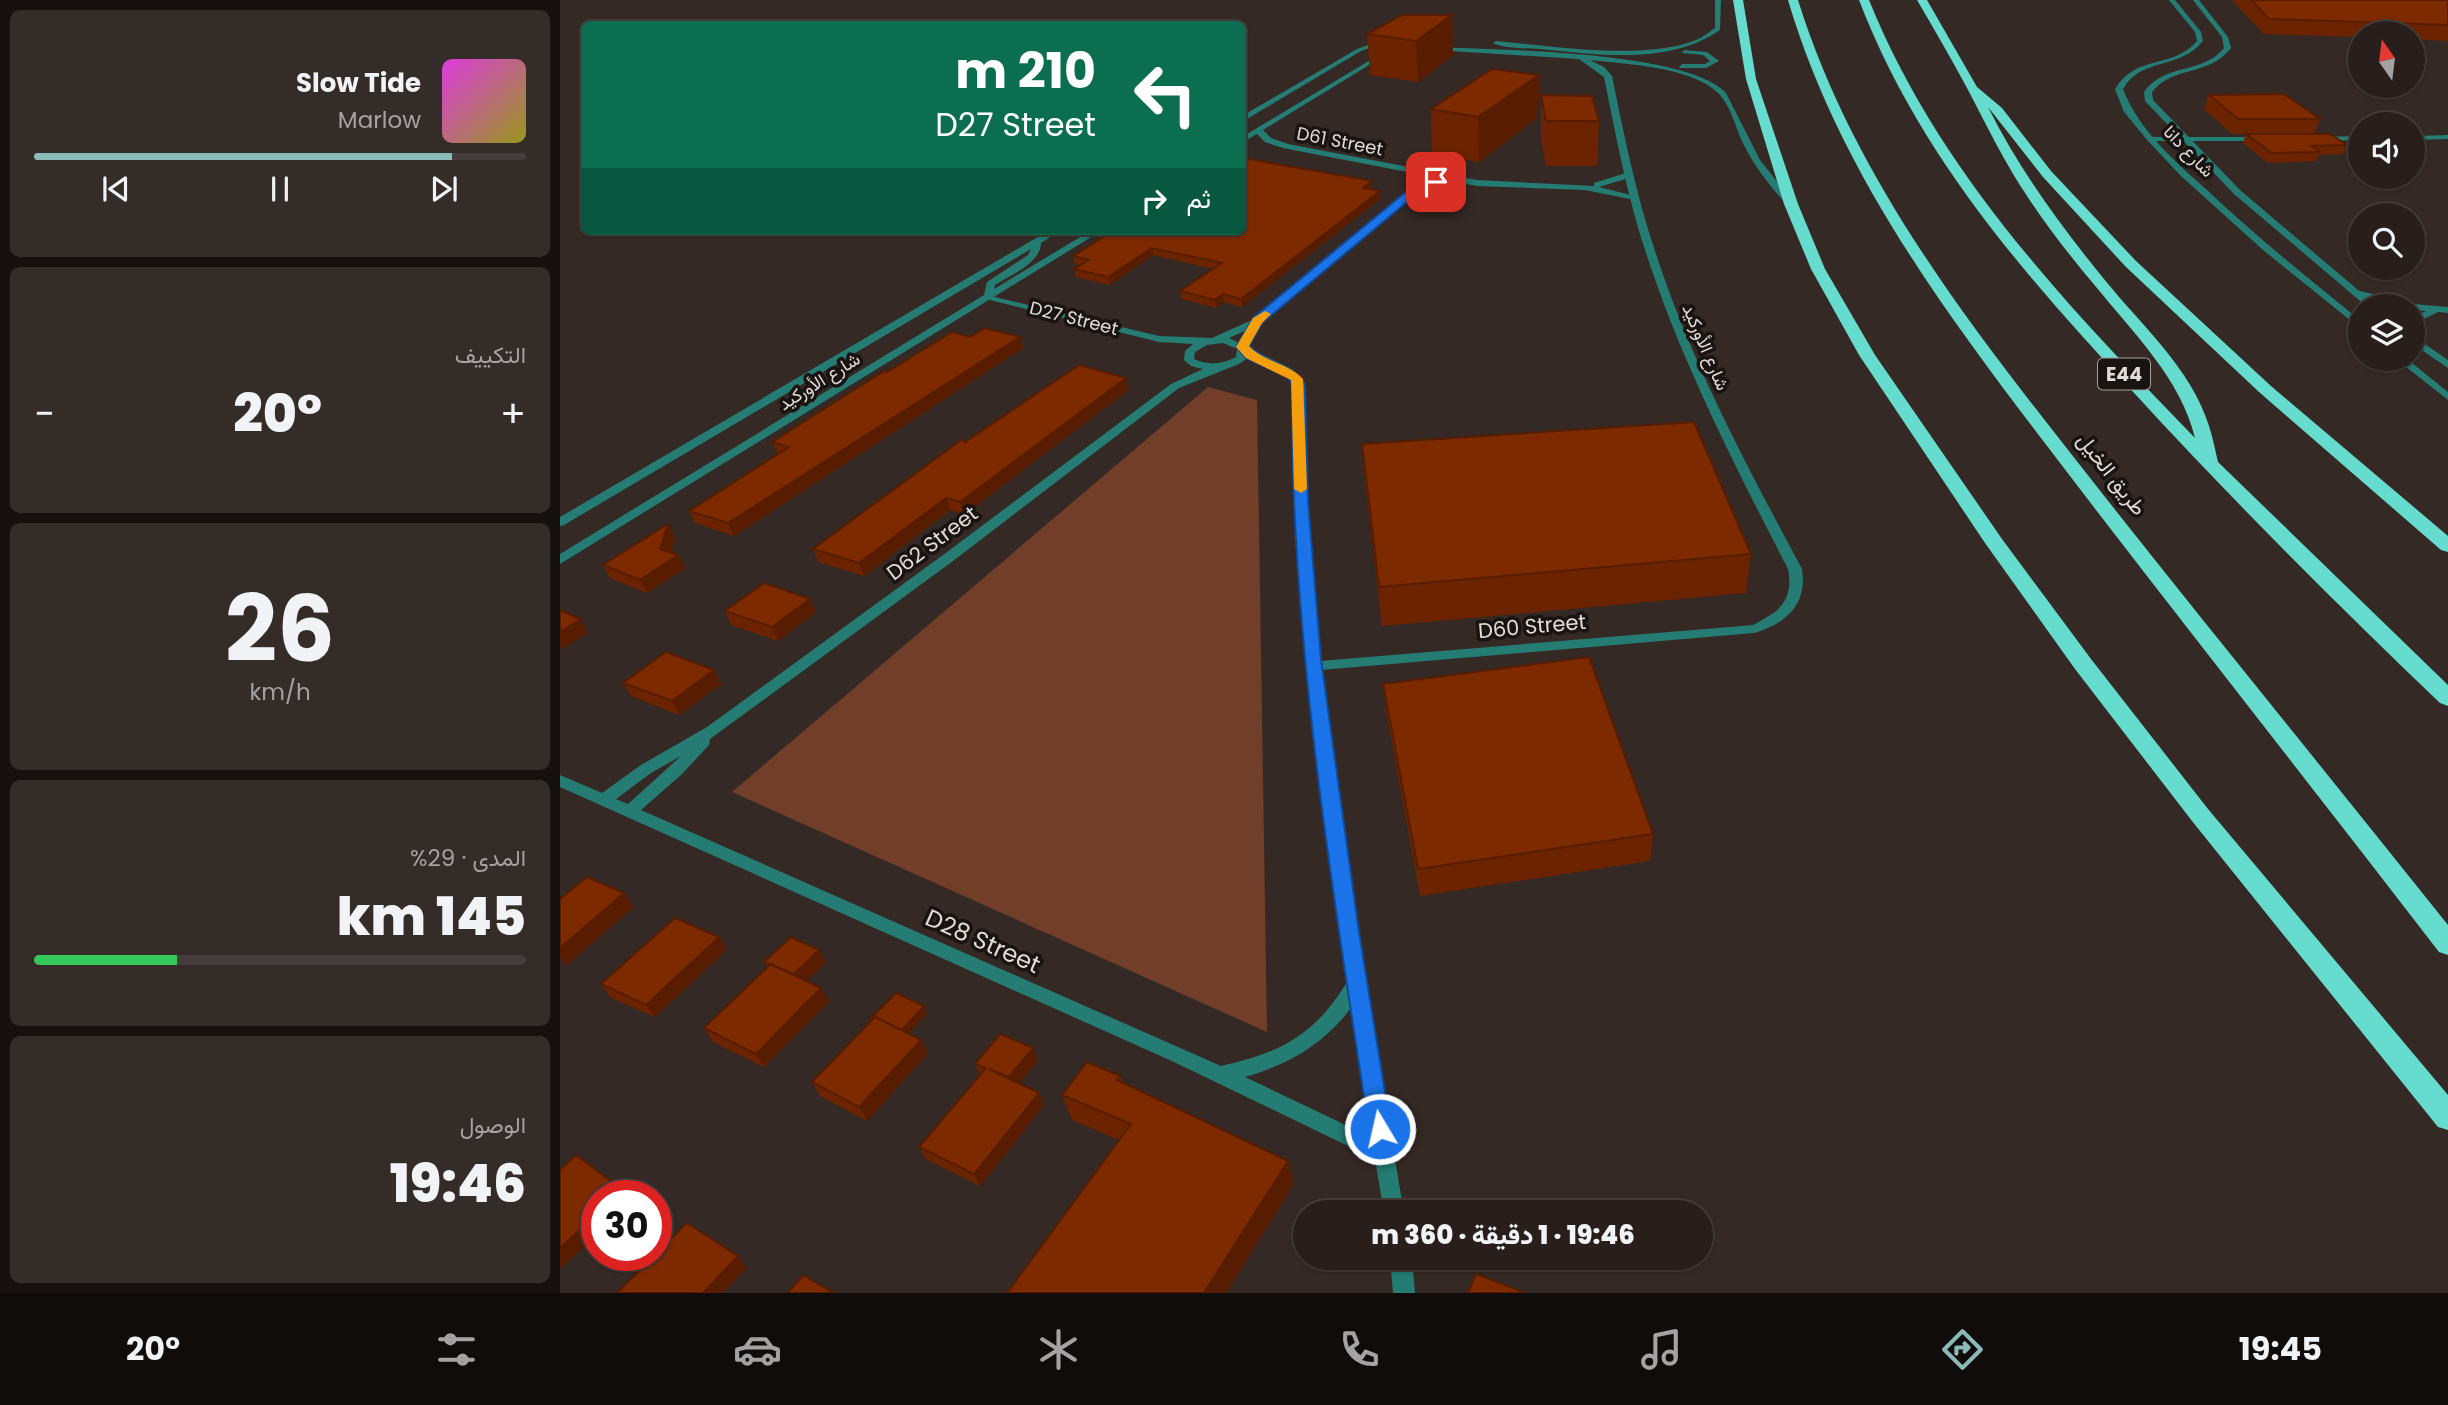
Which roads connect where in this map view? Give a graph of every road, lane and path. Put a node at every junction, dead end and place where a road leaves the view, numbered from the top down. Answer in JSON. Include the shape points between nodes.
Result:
{"nodes":[{"id":1,"x":1718,"y":0,"type":"edge"},
{"id":2,"x":1738,"y":0,"type":"edge"},
{"id":3,"x":1793,"y":0,"type":"edge"},
{"id":4,"x":1864,"y":0,"type":"edge"},
{"id":5,"x":1922,"y":0,"type":"edge"},
{"id":6,"x":2172,"y":0,"type":"edge"},
{"id":7,"x":2196,"y":0,"type":"edge"},
{"id":8,"x":1391,"y":40,"type":"edge"},
{"id":9,"x":1461,"y":41,"type":"dead end"},
{"id":10,"x":1425,"y":48,"type":"edge"},
{"id":11,"x":1604,"y":51,"type":"junction"},
{"id":12,"x":1393,"y":52,"type":"edge"},
{"id":13,"x":1581,"y":59,"type":"junction"},
{"id":14,"x":1635,"y":63,"type":"junction"},
{"id":15,"x":1973,"y":89,"type":"junction"},
{"id":16,"x":1246,"y":118,"type":"edge"},
{"id":17,"x":1259,"y":131,"type":"junction"},
{"id":18,"x":2448,"y":137,"type":"edge"},
{"id":19,"x":2348,"y":138,"type":"edge"},
{"id":20,"x":2425,"y":138,"type":"edge"},
{"id":21,"x":1246,"y":139,"type":"edge"},
{"id":22,"x":2152,"y":139,"type":"junction"},
{"id":23,"x":2183,"y":139,"type":"junction"},
{"id":24,"x":2271,"y":139,"type":"edge"},
{"id":25,"x":2309,"y":139,"type":"edge"},
{"id":26,"x":1429,"y":174,"type":"junction"},
{"id":27,"x":1629,"y":175,"type":"junction"},
{"id":28,"x":1444,"y":177,"type":"junction"},
{"id":29,"x":1586,"y":187,"type":"junction"},
{"id":30,"x":1410,"y":194,"type":"junction"},
{"id":31,"x":1635,"y":197,"type":"junction"},
{"id":32,"x":1791,"y":204,"type":"junction"},
{"id":33,"x":1048,"y":235,"type":"edge"},
{"id":34,"x":1090,"y":235,"type":"edge"},
{"id":35,"x":1036,"y":242,"type":"junction"},
{"id":36,"x":2356,"y":293,"type":"joint"},
{"id":37,"x":2360,"y":294,"type":"edge"},
{"id":38,"x":989,"y":297,"type":"junction"},
{"id":39,"x":2425,"y":309,"type":"edge"},
{"id":40,"x":2448,"y":310,"type":"edge"},
{"id":41,"x":2435,"y":311,"type":"junction"},
{"id":42,"x":2348,"y":315,"type":"edge"},
{"id":43,"x":2425,"y":316,"type":"edge"},
{"id":44,"x":1258,"y":321,"type":"junction"},
{"id":45,"x":1159,"y":339,"type":"junction"},
{"id":46,"x":1216,"y":340,"type":"junction"},
{"id":47,"x":1204,"y":342,"type":"junction"},
{"id":48,"x":2425,"y":348,"type":"edge"},
{"id":49,"x":1243,"y":349,"type":"junction"},
{"id":50,"x":1189,"y":357,"type":"junction"},
{"id":51,"x":2448,"y":365,"type":"edge"},
{"id":52,"x":1221,"y":366,"type":"junction"},
{"id":53,"x":1275,"y":367,"type":"junction"},
{"id":54,"x":2416,"y":371,"type":"edge"},
{"id":55,"x":1175,"y":386,"type":"junction"},
{"id":56,"x":2448,"y":397,"type":"edge"},
{"id":57,"x":2210,"y":464,"type":"junction"},
{"id":58,"x":560,"y":522,"type":"edge"},
{"id":59,"x":2448,"y":546,"type":"edge"},
{"id":60,"x":560,"y":560,"type":"edge"},
{"id":61,"x":1754,"y":629,"type":"joint"},
{"id":62,"x":1314,"y":666,"type":"junction"},
{"id":63,"x":2448,"y":698,"type":"edge"},
{"id":64,"x":712,"y":731,"type":"junction"},
{"id":65,"x":560,"y":781,"type":"edge"},
{"id":66,"x":603,"y":800,"type":"junction"},
{"id":67,"x":629,"y":811,"type":"junction"},
{"id":68,"x":2448,"y":944,"type":"edge"},
{"id":69,"x":1356,"y":983,"type":"junction"},
{"id":70,"x":1220,"y":1074,"type":"junction"},
{"id":71,"x":2448,"y":1118,"type":"edge"},
{"id":72,"x":1384,"y":1153,"type":"junction"},
{"id":73,"x":1392,"y":1200,"type":"edge"},
{"id":74,"x":1402,"y":1270,"type":"edge"},
{"id":75,"x":1404,"y":1293,"type":"edge"}],
"edges":[{"from":1,"to":11,"type":"street","via":[[1718,29],[1704,40],[1661,50]]},
{"from":2,"to":32,"type":"highway","via":[[1751,79]]},
{"from":3,"to":68,"type":"highway","name":"طريق الخيل","via":[[1843,135],[1917,255],[2063,455]]},
{"from":4,"to":57,"type":"highway","number":"E44","via":[[1905,90],[1975,198],[2096,343]]},
{"from":5,"to":15,"type":"highway"},
{"from":6,"to":22,"type":"street","name":"شارع دانا","via":[[2198,32],[2198,46],[2134,71],[2119,89],[2121,103]]},
{"from":7,"to":23,"type":"street","name":"شارع دانا","via":[[2225,37],[2228,48],[2214,61],[2160,79],[2147,97]]},
{"from":8,"to":16,"type":"street","via":[[1359,50]]},
{"from":9,"to":11,"type":"street"},
{"from":10,"to":13,"type":"street"},
{"from":11,"to":14,"type":"street","via":[[1694,51],[1715,59],[1700,66]]},
{"from":12,"to":17,"type":"street","via":[[1377,57]]},
{"from":13,"to":14,"type":"street"},
{"from":13,"to":27,"type":"street","name":"شارع الأوركيد","via":[[1608,76]]},
{"from":14,"to":32,"type":"street","via":[[1683,71],[1716,86],[1761,169]]},
{"from":15,"to":57,"type":"highway","via":[[2035,198],[2176,377],[2200,424]]},
{"from":15,"to":59,"type":"highway","via":[[1998,110],[2073,204],[2157,289]]},
{"from":17,"to":21,"type":"street"},
{"from":17,"to":26,"type":"street","name":"D61 Street","via":[[1286,146]]},
{"from":18,"to":20,"type":"street"},
{"from":19,"to":25,"type":"street"},
{"from":22,"to":23,"type":"street"},
{"from":22,"to":42,"type":"street","name":"شارع دانا","via":[[2243,227]]},
{"from":23,"to":24,"type":"street"},
{"from":23,"to":36,"type":"street","name":"شارع دانا","via":[[2254,207]]},
{"from":26,"to":28,"type":"street","name":"D61 Street"},
{"from":26,"to":30,"type":"street"},
{"from":27,"to":29,"type":"street","name":"D61 Street"},
{"from":27,"to":31,"type":"street","name":"شارع الأوركيد"},
{"from":28,"to":29,"type":"street","name":"D61 Street","via":[[1506,186]]},
{"from":28,"to":30,"type":"street"},
{"from":29,"to":31,"type":"street","name":"D61 Street"},
{"from":30,"to":44,"type":"street"},
{"from":31,"to":61,"type":"street","name":"شارع الأوركيد","via":[[1667,299],[1701,383],[1798,579],[1795,599],[1780,617]]},
{"from":32,"to":71,"type":"highway","via":[[1840,310],[1994,543],[2200,815]]},
{"from":33,"to":35,"type":"street","name":"شارع الأوركيد"},
{"from":34,"to":38,"type":"street","name":"شارع الأوركيد"},
{"from":35,"to":38,"type":"street","via":[[1031,257],[990,284]]},
{"from":35,"to":58,"type":"street","name":"شارع الأوركيد"},
{"from":36,"to":37,"type":"street"},
{"from":38,"to":45,"type":"street","name":"D27 Street"},
{"from":38,"to":60,"type":"street","name":"شارع الأوركيد"},
{"from":39,"to":41,"type":"street"},
{"from":40,"to":41,"type":"street"},
{"from":41,"to":43,"type":"street"},
{"from":44,"to":46,"type":"street"},
{"from":44,"to":49,"type":"street"},
{"from":45,"to":47,"type":"street","name":"D27 Street"},
{"from":45,"to":50,"type":"street","name":"D27 Street"},
{"from":46,"to":47,"type":"street"},
{"from":46,"to":49,"type":"street","via":[[1232,341]]},
{"from":47,"to":50,"type":"street","via":[[1193,347]]},
{"from":48,"to":51,"type":"street"},
{"from":49,"to":52,"type":"street","via":[[1241,358]]},
{"from":49,"to":53,"type":"street"},
{"from":50,"to":52,"type":"street","name":"D27 Street","via":[[1200,366]]},
{"from":50,"to":55,"type":"street","name":"D62 Street"},
{"from":52,"to":53,"type":"street"},
{"from":52,"to":55,"type":"street","name":"D62 Street"},
{"from":53,"to":62,"type":"street","via":[[1293,375],[1298,384],[1301,514]]},
{"from":54,"to":56,"type":"street"},
{"from":55,"to":64,"type":"street","name":"D62 Street"},
{"from":57,"to":63,"type":"highway","number":"E44"},
{"from":61,"to":62,"type":"street","name":"D60 Street"},
{"from":62,"to":69,"type":"street"},
{"from":64,"to":66,"type":"street","name":"D62 Street","via":[[653,764]]},
{"from":64,"to":67,"type":"street","name":"D62 Street","via":[[676,771]]},
{"from":65,"to":66,"type":"street","name":"D28 Street"},
{"from":66,"to":67,"type":"street","name":"D28 Street"},
{"from":67,"to":70,"type":"street","name":"D28 Street"},
{"from":69,"to":70,"type":"street","via":[[1327,1026],[1305,1044],[1251,1069]]},
{"from":69,"to":72,"type":"street"},
{"from":70,"to":72,"type":"street","name":"D28 Street"},
{"from":72,"to":73,"type":"street"},
{"from":74,"to":75,"type":"street"}]}
